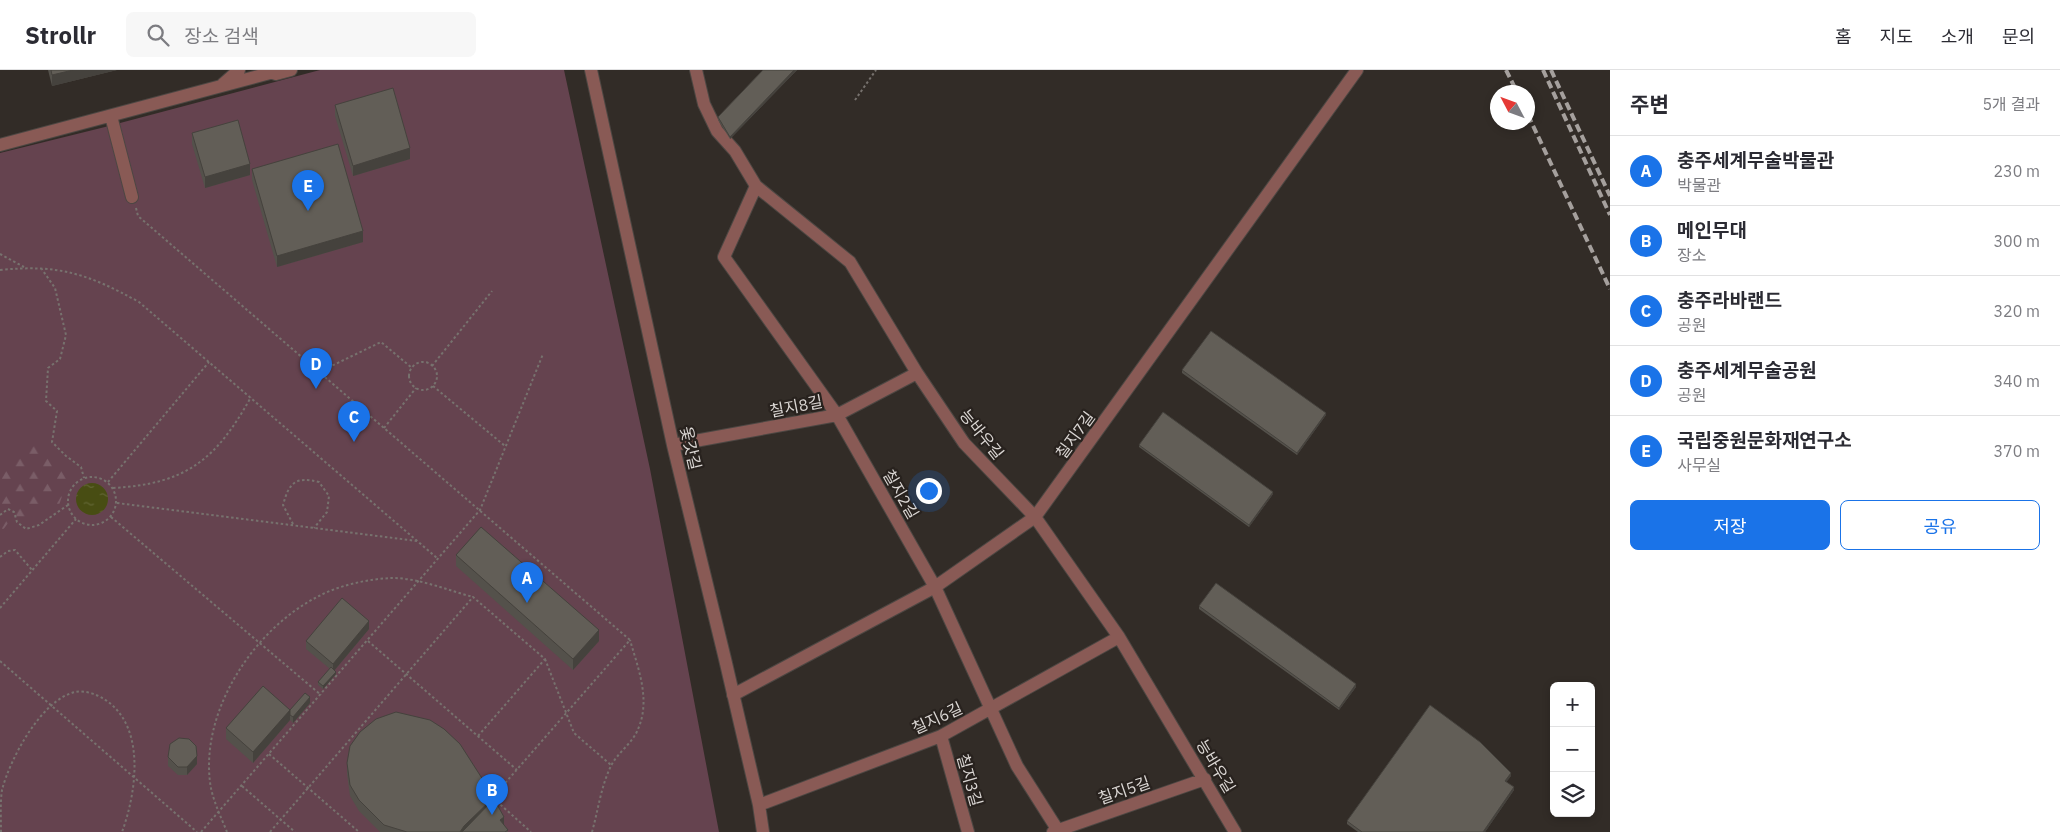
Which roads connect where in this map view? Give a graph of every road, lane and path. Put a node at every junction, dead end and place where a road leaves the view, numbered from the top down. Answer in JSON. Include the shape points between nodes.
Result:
{"nodes":[{"id":1,"x":239,"y":70,"type":"edge"},
{"id":2,"x":291,"y":70,"type":"edge"},
{"id":3,"x":591,"y":70,"type":"edge"},
{"id":4,"x":696,"y":70,"type":"edge"},
{"id":5,"x":876,"y":70,"type":"edge"},
{"id":6,"x":1352,"y":70,"type":"edge"},
{"id":7,"x":1357,"y":70,"type":"edge"},
{"id":8,"x":267,"y":72,"type":"edge"},
{"id":9,"x":1344,"y":86,"type":"junction"},
{"id":10,"x":216,"y":88,"type":"junction"},
{"id":11,"x":854,"y":100,"type":"dead end"},
{"id":12,"x":111,"y":116,"type":"junction"},
{"id":13,"x":0,"y":145,"type":"edge"},
{"id":14,"x":756,"y":186,"type":"junction"},
{"id":15,"x":132,"y":196,"type":"joint"},
{"id":16,"x":0,"y":254,"type":"edge"},
{"id":17,"x":25,"y":268,"type":"junction"},
{"id":18,"x":40,"y":268,"type":"junction"},
{"id":19,"x":0,"y":270,"type":"edge"},
{"id":20,"x":492,"y":291,"type":"dead end"},
{"id":21,"x":543,"y":354,"type":"dead end"},
{"id":22,"x":209,"y":362,"type":"junction"},
{"id":23,"x":432,"y":366,"type":"junction"},
{"id":24,"x":412,"y":368,"type":"junction"},
{"id":25,"x":320,"y":372,"type":"junction"},
{"id":26,"x":917,"y":373,"type":"junction"},
{"id":27,"x":433,"y":386,"type":"junction"},
{"id":28,"x":416,"y":388,"type":"junction"},
{"id":29,"x":251,"y":397,"type":"junction"},
{"id":30,"x":837,"y":415,"type":"junction"},
{"id":31,"x":384,"y":428,"type":"junction"},
{"id":32,"x":673,"y":445,"type":"junction"},
{"id":33,"x":504,"y":446,"type":"junction"},
{"id":34,"x":84,"y":478,"type":"junction"},
{"id":35,"x":108,"y":482,"type":"junction"},
{"id":36,"x":113,"y":488,"type":"junction"},
{"id":37,"x":117,"y":503,"type":"junction"},
{"id":38,"x":68,"y":505,"type":"junction"},
{"id":39,"x":480,"y":510,"type":"junction"},
{"id":40,"x":0,"y":515,"type":"edge"},
{"id":41,"x":111,"y":517,"type":"junction"},
{"id":42,"x":1035,"y":517,"type":"junction"},
{"id":43,"x":76,"y":520,"type":"junction"},
{"id":44,"x":294,"y":525,"type":"junction"},
{"id":45,"x":314,"y":528,"type":"junction"},
{"id":46,"x":418,"y":541,"type":"junction"},
{"id":47,"x":0,"y":557,"type":"edge"},
{"id":48,"x":438,"y":558,"type":"junction"},
{"id":49,"x":32,"y":570,"type":"junction"},
{"id":50,"x":418,"y":581,"type":"junction"},
{"id":51,"x":935,"y":586,"type":"junction"},
{"id":52,"x":473,"y":597,"type":"junction"},
{"id":53,"x":0,"y":608,"type":"edge"},
{"id":54,"x":1119,"y":637,"type":"junction"},
{"id":55,"x":367,"y":640,"type":"junction"},
{"id":56,"x":630,"y":640,"type":"junction"},
{"id":57,"x":260,"y":643,"type":"junction"},
{"id":58,"x":545,"y":659,"type":"junction"},
{"id":59,"x":0,"y":661,"type":"edge"},
{"id":60,"x":405,"y":674,"type":"junction"},
{"id":61,"x":320,"y":695,"type":"junction"},
{"id":62,"x":733,"y":695,"type":"junction"},
{"id":63,"x":50,"y":705,"type":"junction"},
{"id":64,"x":991,"y":710,"type":"junction"},
{"id":65,"x":567,"y":712,"type":"junction"},
{"id":66,"x":478,"y":736,"type":"junction"},
{"id":67,"x":940,"y":736,"type":"junction"},
{"id":68,"x":269,"y":754,"type":"junction"},
{"id":69,"x":611,"y":765,"type":"junction"},
{"id":70,"x":517,"y":770,"type":"junction"},
{"id":71,"x":135,"y":778,"type":"junction"},
{"id":72,"x":1205,"y":779,"type":"junction"},
{"id":73,"x":242,"y":786,"type":"junction"},
{"id":74,"x":308,"y":788,"type":"junction"},
{"id":75,"x":1,"y":790,"type":"edge"},
{"id":76,"x":493,"y":798,"type":"junction"},
{"id":77,"x":487,"y":805,"type":"edge"},
{"id":78,"x":759,"y":805,"type":"junction"},
{"id":79,"x":219,"y":812,"type":"junction"},
{"id":80,"x":281,"y":820,"type":"junction"},
{"id":81,"x":1,"y":832,"type":"edge"},
{"id":82,"x":122,"y":832,"type":"edge"},
{"id":83,"x":199,"y":832,"type":"edge"},
{"id":84,"x":227,"y":832,"type":"edge"},
{"id":85,"x":270,"y":832,"type":"edge"},
{"id":86,"x":294,"y":832,"type":"edge"},
{"id":87,"x":359,"y":832,"type":"edge"},
{"id":88,"x":532,"y":832,"type":"edge"},
{"id":89,"x":592,"y":832,"type":"edge"},
{"id":90,"x":762,"y":832,"type":"edge"},
{"id":91,"x":968,"y":832,"type":"edge"},
{"id":92,"x":1056,"y":832,"type":"edge"},
{"id":93,"x":1236,"y":832,"type":"edge"}],
"edges":[{"from":1,"to":10,"type":"street"},
{"from":2,"to":8,"type":"street","via":[[282,74]]},
{"from":3,"to":32,"type":"street","name":"옻갓길"},
{"from":4,"to":14,"type":"street","name":"능바우길","via":[[704,104],[717,131],[735,151]]},
{"from":5,"to":11,"type":"path"},
{"from":6,"to":9,"type":"street","name":"칠지7길"},
{"from":7,"to":9,"type":"street","name":"칠지7길"},
{"from":8,"to":10,"type":"street"},
{"from":9,"to":42,"type":"street","name":"칠지7길"},
{"from":10,"to":12,"type":"street"},
{"from":12,"to":13,"type":"street"},
{"from":12,"to":15,"type":"street"},
{"from":14,"to":26,"type":"street","name":"능바우길","via":[[850,262]]},
{"from":14,"to":30,"type":"street","name":"칠지2길","via":[[724,257]]},
{"from":15,"to":25,"type":"path","via":[[138,216]]},
{"from":16,"to":17,"type":"path"},
{"from":17,"to":18,"type":"path"},
{"from":17,"to":19,"type":"path"},
{"from":18,"to":22,"type":"path","via":[[85,276],[140,302]]},
{"from":18,"to":34,"type":"path","via":[[55,288],[66,334],[60,359],[48,368],[46,401],[58,411],[52,442],[82,467]]},
{"from":20,"to":23,"type":"path"},
{"from":21,"to":33,"type":"path"},
{"from":22,"to":29,"type":"path"},
{"from":22,"to":35,"type":"path"},
{"from":23,"to":24,"type":"path","via":[[424,362]]},
{"from":23,"to":27,"type":"path","via":[[437,374]]},
{"from":24,"to":25,"type":"path","via":[[381,342]]},
{"from":24,"to":28,"type":"path","via":[[410,380]]},
{"from":25,"to":31,"type":"path"},
{"from":26,"to":30,"type":"street","name":"칠지8길"},
{"from":26,"to":42,"type":"street","name":"능바우길","via":[[964,443]]},
{"from":27,"to":28,"type":"path","via":[[424,390]]},
{"from":27,"to":33,"type":"path"},
{"from":28,"to":31,"type":"path"},
{"from":29,"to":36,"type":"path","via":[[234,427],[192,469],[144,486]]},
{"from":29,"to":46,"type":"path"},
{"from":30,"to":32,"type":"street","name":"칠지8길"},
{"from":30,"to":51,"type":"street","name":"칠지2길"},
{"from":31,"to":39,"type":"path"},
{"from":32,"to":62,"type":"street","name":"옻갓길"},
{"from":33,"to":39,"type":"path"},
{"from":34,"to":35,"type":"path","via":[[93,476]]},
{"from":34,"to":38,"type":"path","via":[[71,488]]},
{"from":35,"to":36,"type":"path"},
{"from":36,"to":37,"type":"path"},
{"from":37,"to":41,"type":"path"},
{"from":37,"to":44,"type":"path"},
{"from":38,"to":40,"type":"path","via":[[39,526],[26,529],[17,522],[14,512],[8,509]]},
{"from":38,"to":43,"type":"path"},
{"from":39,"to":48,"type":"path"},
{"from":39,"to":56,"type":"path"},
{"from":41,"to":43,"type":"path","via":[[90,526]]},
{"from":41,"to":57,"type":"path"},
{"from":42,"to":51,"type":"street","name":"칠지7길"},
{"from":42,"to":54,"type":"street","name":"능바우길"},
{"from":43,"to":49,"type":"path"},
{"from":44,"to":45,"type":"path"},
{"from":44,"to":45,"type":"path","via":[[283,505],[288,489],[305,478],[319,482],[329,496],[327,512]]},
{"from":45,"to":46,"type":"path"},
{"from":46,"to":48,"type":"path"},
{"from":47,"to":49,"type":"path","via":[[15,550]]},
{"from":48,"to":50,"type":"path"},
{"from":49,"to":53,"type":"path"},
{"from":50,"to":52,"type":"path"},
{"from":50,"to":55,"type":"path"},
{"from":50,"to":57,"type":"path","via":[[393,578],[358,582],[319,596],[285,619]]},
{"from":51,"to":62,"type":"street","name":"칠지7길"},
{"from":51,"to":64,"type":"street","name":"칠지2길"},
{"from":52,"to":58,"type":"path"},
{"from":52,"to":60,"type":"path"},
{"from":54,"to":64,"type":"street","name":"칠지6길"},
{"from":54,"to":72,"type":"street","name":"능바우길"},
{"from":55,"to":60,"type":"path"},
{"from":55,"to":61,"type":"path"},
{"from":56,"to":65,"type":"path"},
{"from":56,"to":69,"type":"path","via":[[644,697],[643,712],[638,730]]},
{"from":57,"to":61,"type":"path"},
{"from":57,"to":79,"type":"path","via":[[242,666],[222,702],[210,744],[210,782]]},
{"from":58,"to":65,"type":"path"},
{"from":58,"to":66,"type":"path"},
{"from":59,"to":63,"type":"path"},
{"from":60,"to":66,"type":"path"},
{"from":60,"to":74,"type":"path"},
{"from":61,"to":68,"type":"path"},
{"from":62,"to":78,"type":"street","name":"옻갓길"},
{"from":63,"to":71,"type":"path"},
{"from":63,"to":71,"type":"path","via":[[75,692],[96,694],[116,706],[130,735]]},
{"from":63,"to":75,"type":"path","via":[[21,744]]},
{"from":64,"to":67,"type":"street","name":"칠지6길"},
{"from":64,"to":92,"type":"street","name":"칠지2길","via":[[1017,766]]},
{"from":65,"to":69,"type":"path","via":[[574,733]]},
{"from":65,"to":70,"type":"path"},
{"from":66,"to":70,"type":"path"},
{"from":67,"to":78,"type":"street","name":"칠지6길"},
{"from":67,"to":91,"type":"street","name":"칠지3길"},
{"from":68,"to":73,"type":"path"},
{"from":68,"to":74,"type":"path"},
{"from":69,"to":89,"type":"path"},
{"from":70,"to":76,"type":"path"},
{"from":71,"to":82,"type":"path"},
{"from":71,"to":83,"type":"path"},
{"from":72,"to":92,"type":"street","name":"칠지5길"},
{"from":72,"to":93,"type":"street","name":"능바우길"},
{"from":73,"to":79,"type":"path"},
{"from":73,"to":80,"type":"path"},
{"from":74,"to":80,"type":"path"},
{"from":74,"to":87,"type":"path"},
{"from":75,"to":81,"type":"path"},
{"from":76,"to":77,"type":"path"},
{"from":76,"to":88,"type":"path"},
{"from":78,"to":90,"type":"street","name":"옻갓길"},
{"from":79,"to":83,"type":"path"},
{"from":79,"to":84,"type":"path"},
{"from":80,"to":85,"type":"path"},
{"from":80,"to":86,"type":"path"}]}
